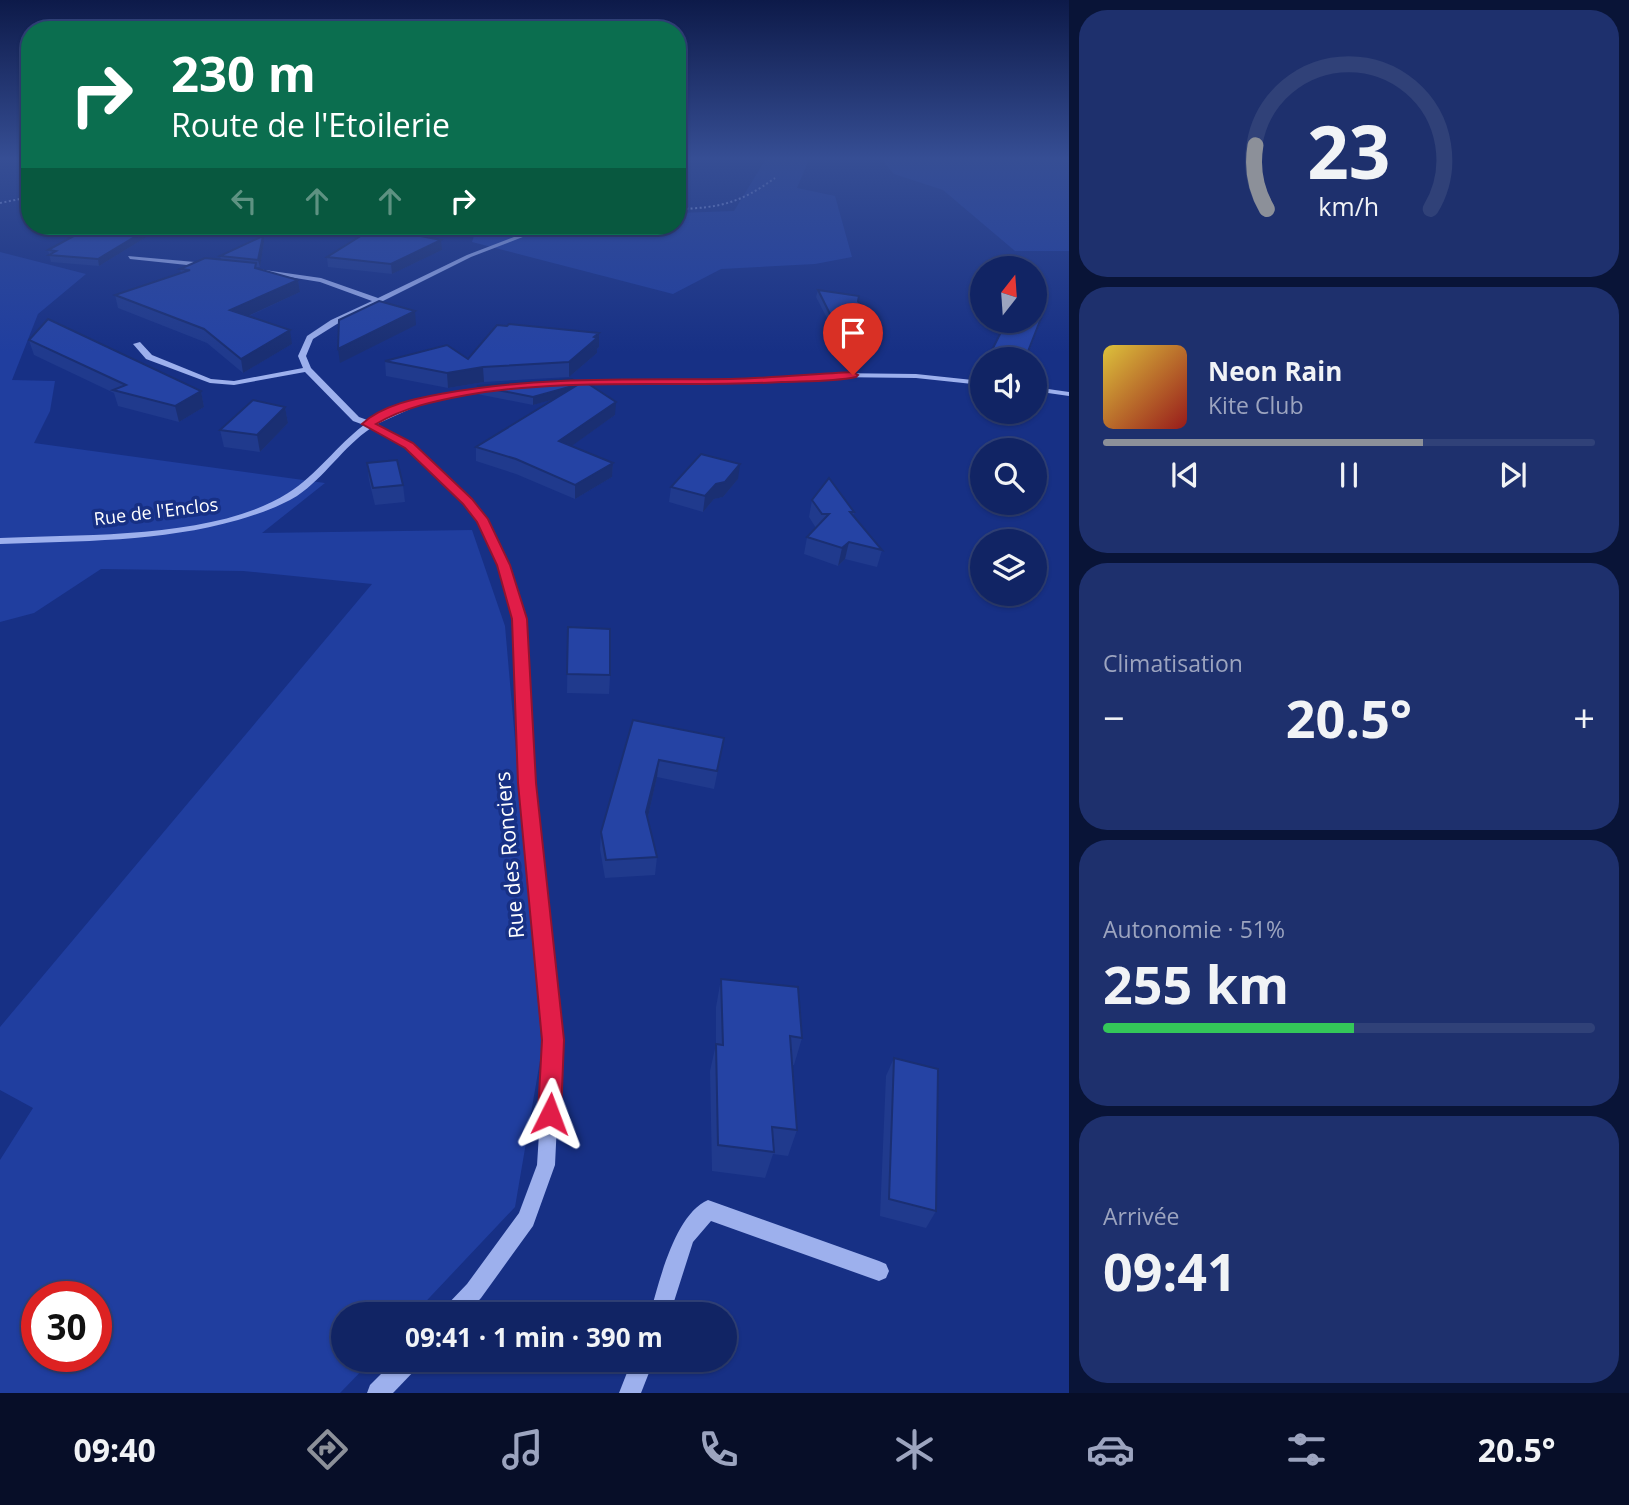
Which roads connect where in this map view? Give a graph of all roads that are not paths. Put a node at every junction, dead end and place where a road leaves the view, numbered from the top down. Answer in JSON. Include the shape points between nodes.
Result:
{"nodes":[{"id":1,"x":524,"y":235,"type":"edge"},
{"id":2,"x":130,"y":257,"type":"dead end"},
{"id":3,"x":213,"y":265,"type":"edge"},
{"id":4,"x":237,"y":268,"type":"edge"},
{"id":5,"x":377,"y":300,"type":"junction"},
{"id":6,"x":136,"y":344,"type":"dead end"},
{"id":7,"x":307,"y":369,"type":"junction"},
{"id":8,"x":970,"y":382,"type":"edge"},
{"id":9,"x":548,"y":383,"type":"edge"},
{"id":10,"x":500,"y":386,"type":"edge"},
{"id":11,"x":1047,"y":391,"type":"edge"},
{"id":12,"x":1069,"y":394,"type":"edge"},
{"id":13,"x":368,"y":424,"type":"junction"},
{"id":14,"x":0,"y":541,"type":"edge"},
{"id":15,"x":879,"y":1271,"type":"dead end"},
{"id":16,"x":463,"y":1302,"type":"edge"},
{"id":17,"x":664,"y":1302,"type":"edge"},
{"id":18,"x":398,"y":1372,"type":"edge"},
{"id":19,"x":638,"y":1372,"type":"edge"},
{"id":20,"x":378,"y":1393,"type":"edge"},
{"id":21,"x":630,"y":1393,"type":"edge"}],
"edges":[{"from":1,"to":5,"type":"street"},
{"from":2,"to":3,"type":"street"},
{"from":4,"to":5,"type":"street","via":[[321,280]]},
{"from":5,"to":7,"type":"street","via":[[310,338],[302,356]]},
{"from":6,"to":7,"type":"street","via":[[149,357],[210,381],[234,383]]},
{"from":7,"to":13,"type":"street","name":"Rue des Ronciers","via":[[356,419]]},
{"from":8,"to":9,"type":"street","via":[[832,375],[731,382]]},
{"from":10,"to":13,"type":"street","name":"Rue de l'Enclos","via":[[421,401]]},
{"from":11,"to":12,"type":"street"},
{"from":13,"to":14,"type":"street","name":"Rue de l'Enclos","via":[[312,480],[285,499],[247,515],[196,527]]},
{"from":13,"to":16,"type":"street","name":"Rue des Ronciers","via":[[409,445],[468,502],[503,565],[519,619],[527,783],[553,1040],[546,1165],[526,1219]]},
{"from":15,"to":17,"type":"street","via":[[708,1210],[685,1236]]},
{"from":18,"to":20,"type":"street"},
{"from":19,"to":21,"type":"street"}]}
